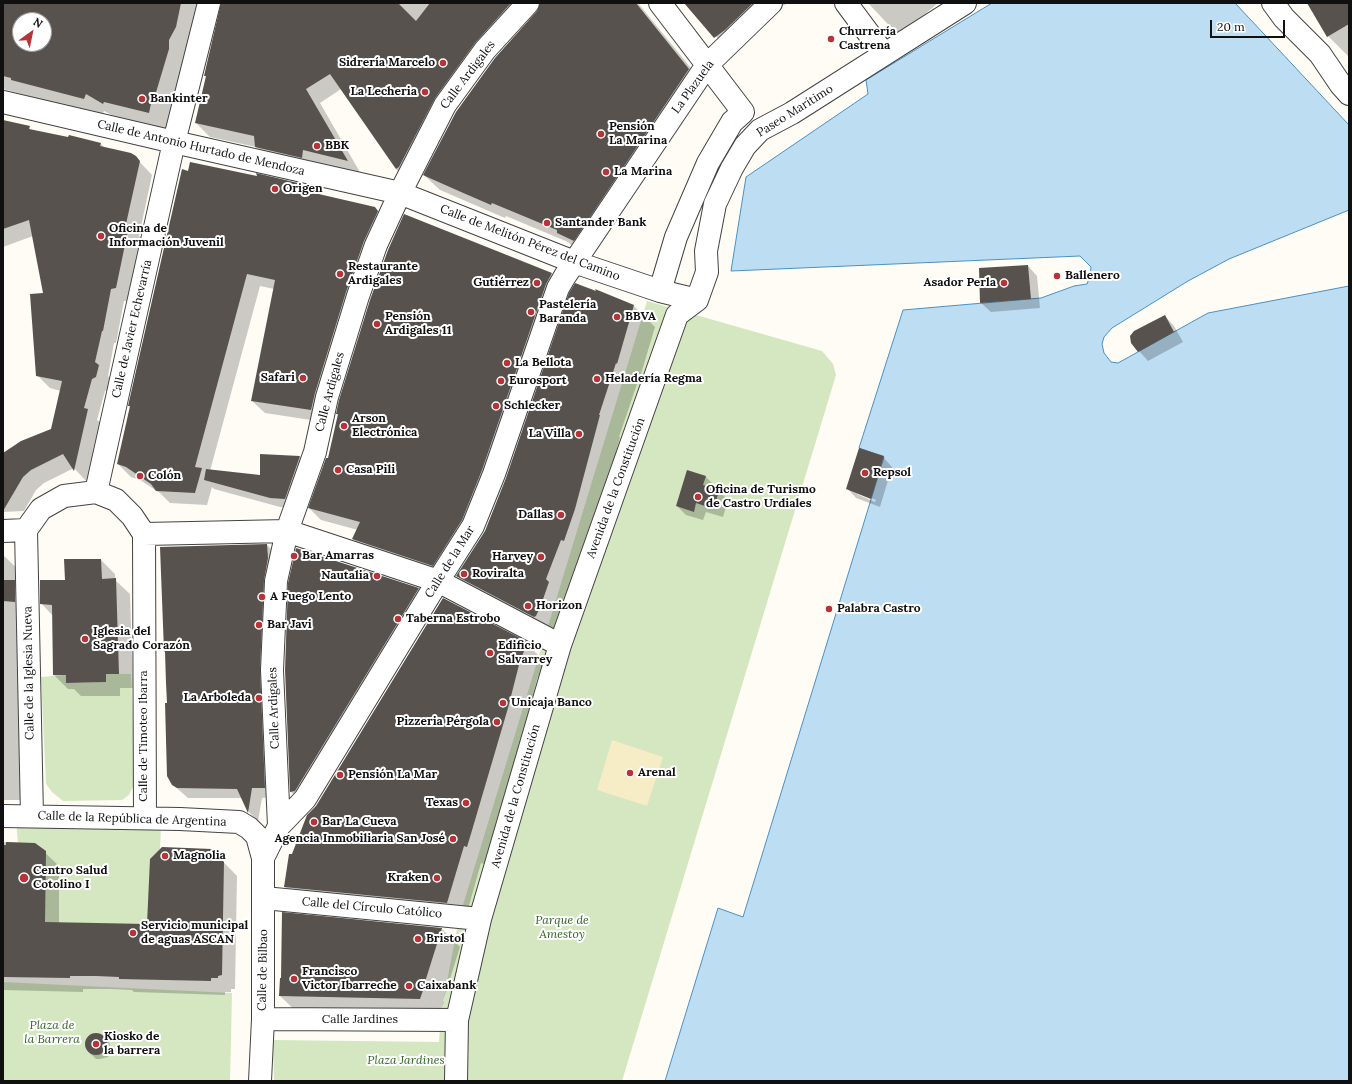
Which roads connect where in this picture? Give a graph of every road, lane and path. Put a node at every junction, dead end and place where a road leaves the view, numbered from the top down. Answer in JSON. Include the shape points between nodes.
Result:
{"nodes":[{"id":1,"x":209,"y":3,"type":"edge"},
{"id":2,"x":528,"y":3,"type":"edge"},
{"id":3,"x":660,"y":3,"type":"edge"},
{"id":4,"x":771,"y":3,"type":"edge"},
{"id":5,"x":846,"y":3,"type":"edge"},
{"id":6,"x":965,"y":3,"type":"edge"},
{"id":7,"x":1273,"y":3,"type":"edge"},
{"id":8,"x":944,"y":9,"type":"edge"},
{"id":9,"x":884,"y":54,"type":"junction"},
{"id":10,"x":708,"y":65,"type":"junction"},
{"id":11,"x":1349,"y":94,"type":"edge"},
{"id":12,"x":3,"y":102,"type":"edge"},
{"id":13,"x":174,"y":142,"type":"junction"},
{"id":14,"x":400,"y":193,"type":"junction"},
{"id":15,"x":574,"y":262,"type":"junction"},
{"id":16,"x":660,"y":290,"type":"junction"},
{"id":17,"x":697,"y":300,"type":"junction"},
{"id":18,"x":96,"y":492,"type":"junction"},
{"id":19,"x":26,"y":530,"type":"junction"},
{"id":20,"x":3,"y":531,"type":"edge"},
{"id":21,"x":287,"y":531,"type":"junction"},
{"id":22,"x":144,"y":534,"type":"junction"},
{"id":23,"x":438,"y":581,"type":"junction"},
{"id":24,"x":560,"y":645,"type":"junction"},
{"id":25,"x":3,"y":816,"type":"edge"},
{"id":26,"x":32,"y":816,"type":"junction"},
{"id":27,"x":145,"y":817,"type":"junction"},
{"id":28,"x":280,"y":826,"type":"junction"},
{"id":29,"x":263,"y":858,"type":"junction"},
{"id":30,"x":264,"y":898,"type":"junction"},
{"id":31,"x":480,"y":919,"type":"junction"},
{"id":32,"x":263,"y":1019,"type":"junction"},
{"id":33,"x":457,"y":1020,"type":"junction"},
{"id":34,"x":260,"y":1081,"type":"edge"},
{"id":35,"x":456,"y":1081,"type":"edge"}],
"edges":[{"from":1,"to":13,"type":"street","name":"Calle de Javier Echevarría"},
{"from":2,"to":14,"type":"street","name":"Calle Ardigales","via":[[485,50],[445,105]]},
{"from":3,"to":10,"type":"street"},
{"from":4,"to":10,"type":"street","name":"La Plazuela"},
{"from":5,"to":9,"type":"street"},
{"from":6,"to":8,"type":"street","name":"Paseo Marítimo"},
{"from":7,"to":11,"type":"street","via":[[1284,18],[1320,54]]},
{"from":8,"to":9,"type":"street","name":"Paseo Marítimo"},
{"from":9,"to":17,"type":"street","name":"Paseo Marítimo","via":[[792,113],[760,130],[745,146],[715,204],[706,251],[707,272]]},
{"from":10,"to":15,"type":"street","name":"La Plazuela"},
{"from":10,"to":16,"type":"street","via":[[744,112],[732,122],[708,163],[676,237]]},
{"from":12,"to":13,"type":"street","name":"Calle de Antonio Hurtado de Mendoza"},
{"from":13,"to":14,"type":"street","name":"Calle de Antonio Hurtado de Mendoza"},
{"from":13,"to":18,"type":"street","name":"Calle de Javier Echevarría"},
{"from":14,"to":15,"type":"street","name":"Calle de Melitón Pérez del Camino"},
{"from":14,"to":21,"type":"street","name":"Calle Ardigales","via":[[376,245],[358,296],[327,397],[315,452]]},
{"from":15,"to":16,"type":"street","name":"Calle de Melitón Pérez del Camino"},
{"from":15,"to":23,"type":"street","name":"Calle de la Mar","via":[[558,288],[474,526]]},
{"from":16,"to":17,"type":"street","name":"Calle de Melitón Pérez del Camino"},
{"from":17,"to":24,"type":"street","name":"Avenida de la Constitución","via":[[678,315]]},
{"from":18,"to":19,"type":"street","via":[[64,496],[41,510]]},
{"from":18,"to":22,"type":"street","via":[[116,500],[132,516]]},
{"from":19,"to":20,"type":"street"},
{"from":19,"to":26,"type":"street","name":"Calle de la Iglesia Nueva"},
{"from":21,"to":22,"type":"street"},
{"from":21,"to":23,"type":"street"},
{"from":21,"to":28,"type":"street","name":"Calle Ardigales","via":[[276,580],[272,670]]},
{"from":22,"to":27,"type":"street","name":"Calle de Timoteo Ibarra"},
{"from":23,"to":24,"type":"street"},
{"from":23,"to":28,"type":"street","name":"Calle de la Mar","via":[[305,799]]},
{"from":24,"to":31,"type":"street","name":"Avenida de la Constitución"},
{"from":25,"to":26,"type":"street","name":"Calle de la República de Argentina"},
{"from":26,"to":27,"type":"street","name":"Calle de la República de Argentina"},
{"from":27,"to":29,"type":"street","name":"Calle de la República de Argentina","via":[[239,822],[257,836]]},
{"from":28,"to":29,"type":"street","name":"Calle de la Mar"},
{"from":29,"to":30,"type":"street","name":"Calle de Bilbao"},
{"from":30,"to":31,"type":"street","name":"Calle del Círculo Católico"},
{"from":30,"to":32,"type":"street","name":"Calle de Bilbao"},
{"from":31,"to":33,"type":"street","name":"Avenida de la Constitución"},
{"from":32,"to":33,"type":"street","name":"Calle Jardines"},
{"from":32,"to":34,"type":"street","name":"Calle de Bilbao"},
{"from":33,"to":35,"type":"street","name":"Avenida de la Constitución"}]}
